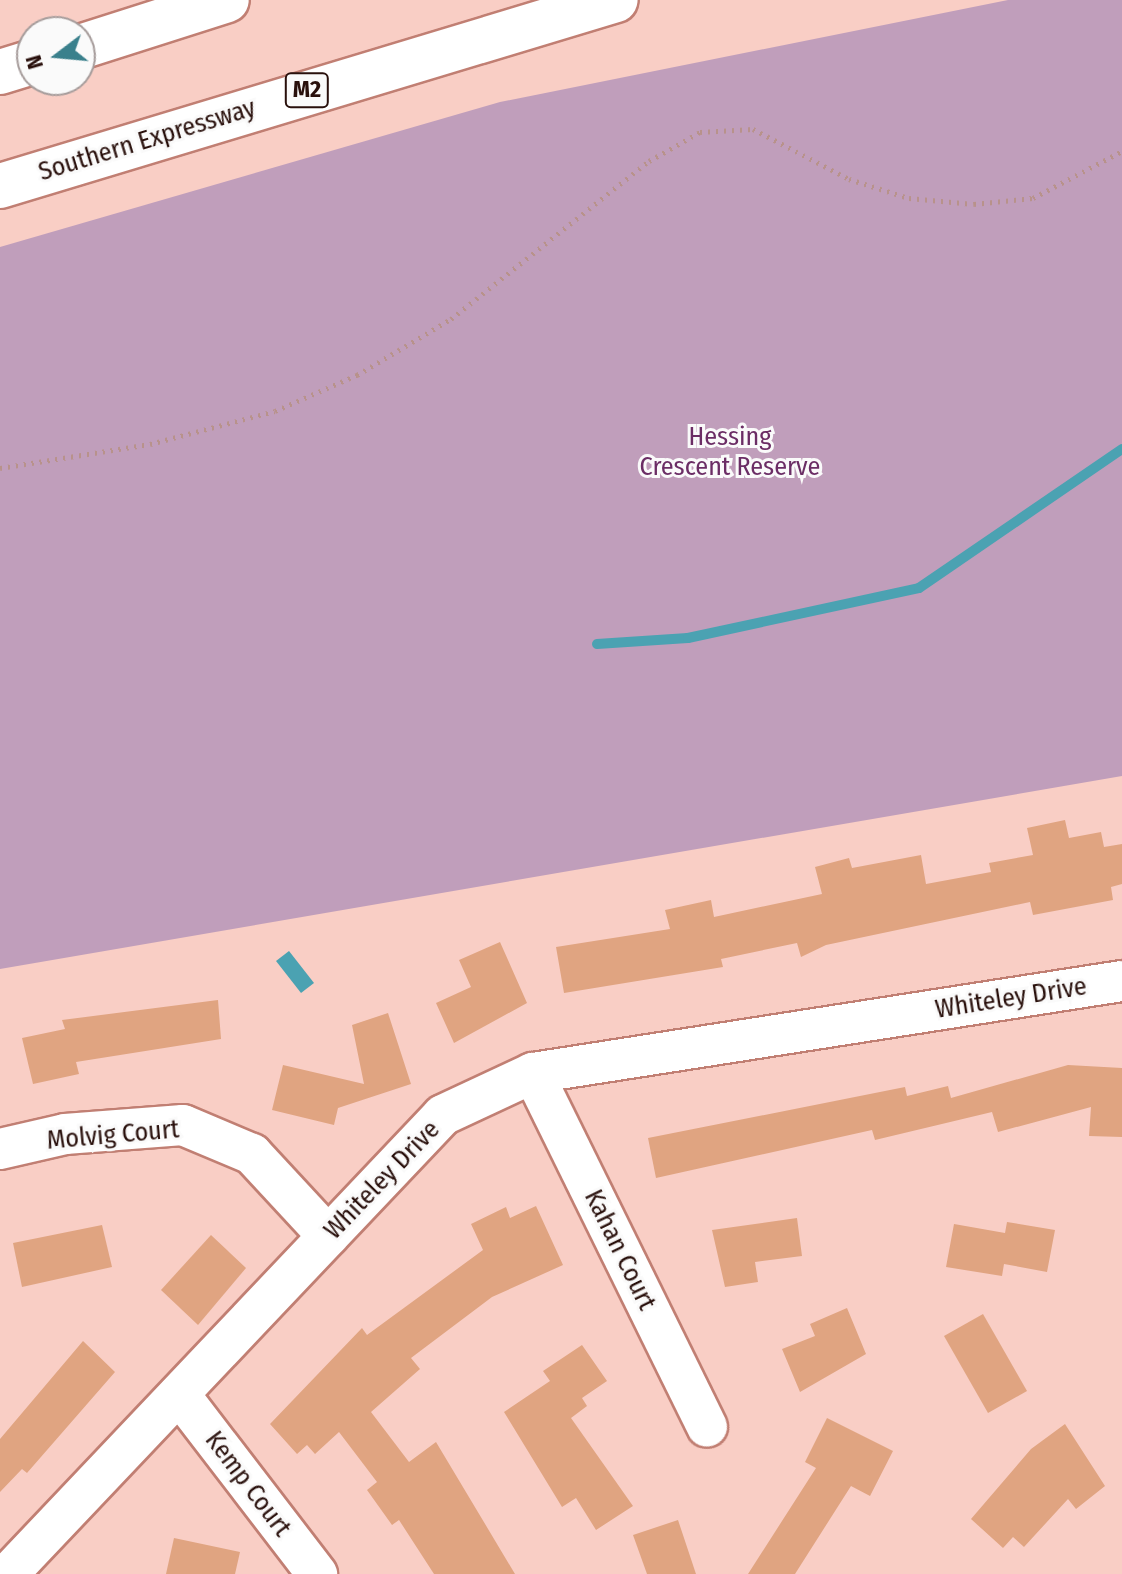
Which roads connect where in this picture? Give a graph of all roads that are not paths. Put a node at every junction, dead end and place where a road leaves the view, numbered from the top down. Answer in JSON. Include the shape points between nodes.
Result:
{"nodes":[{"id":1,"x":227,"y":0,"type":"edge"},
{"id":2,"x":616,"y":0,"type":"edge"},
{"id":3,"x":96,"y":42,"type":"edge"},
{"id":4,"x":0,"y":186,"type":"edge"},
{"id":5,"x":1122,"y":981,"type":"edge"},
{"id":6,"x":533,"y":1073,"type":"junction"},
{"id":7,"x":0,"y":1149,"type":"edge"},
{"id":8,"x":328,"y":1236,"type":"junction"},
{"id":9,"x":179,"y":1394,"type":"junction"},
{"id":10,"x":707,"y":1427,"type":"dead end"},
{"id":11,"x":8,"y":1574,"type":"edge"},
{"id":12,"x":317,"y":1574,"type":"edge"}],
"edges":[{"from":1,"to":3,"type":"highway"},
{"from":2,"to":4,"type":"highway","name":"Southern Expressway","number":"M2"},
{"from":5,"to":6,"type":"street","name":"Whiteley Drive"},
{"from":6,"to":8,"type":"street","name":"Whiteley Drive","via":[[443,1115]]},
{"from":6,"to":10,"type":"street","name":"Kahan Court"},
{"from":7,"to":8,"type":"street","name":"Molvig Court","via":[[65,1134],[183,1125],[252,1154]]},
{"from":8,"to":9,"type":"street","name":"Whiteley Drive"},
{"from":9,"to":11,"type":"street","name":"Whiteley Drive"},
{"from":9,"to":12,"type":"street","name":"Kemp Court"}]}
